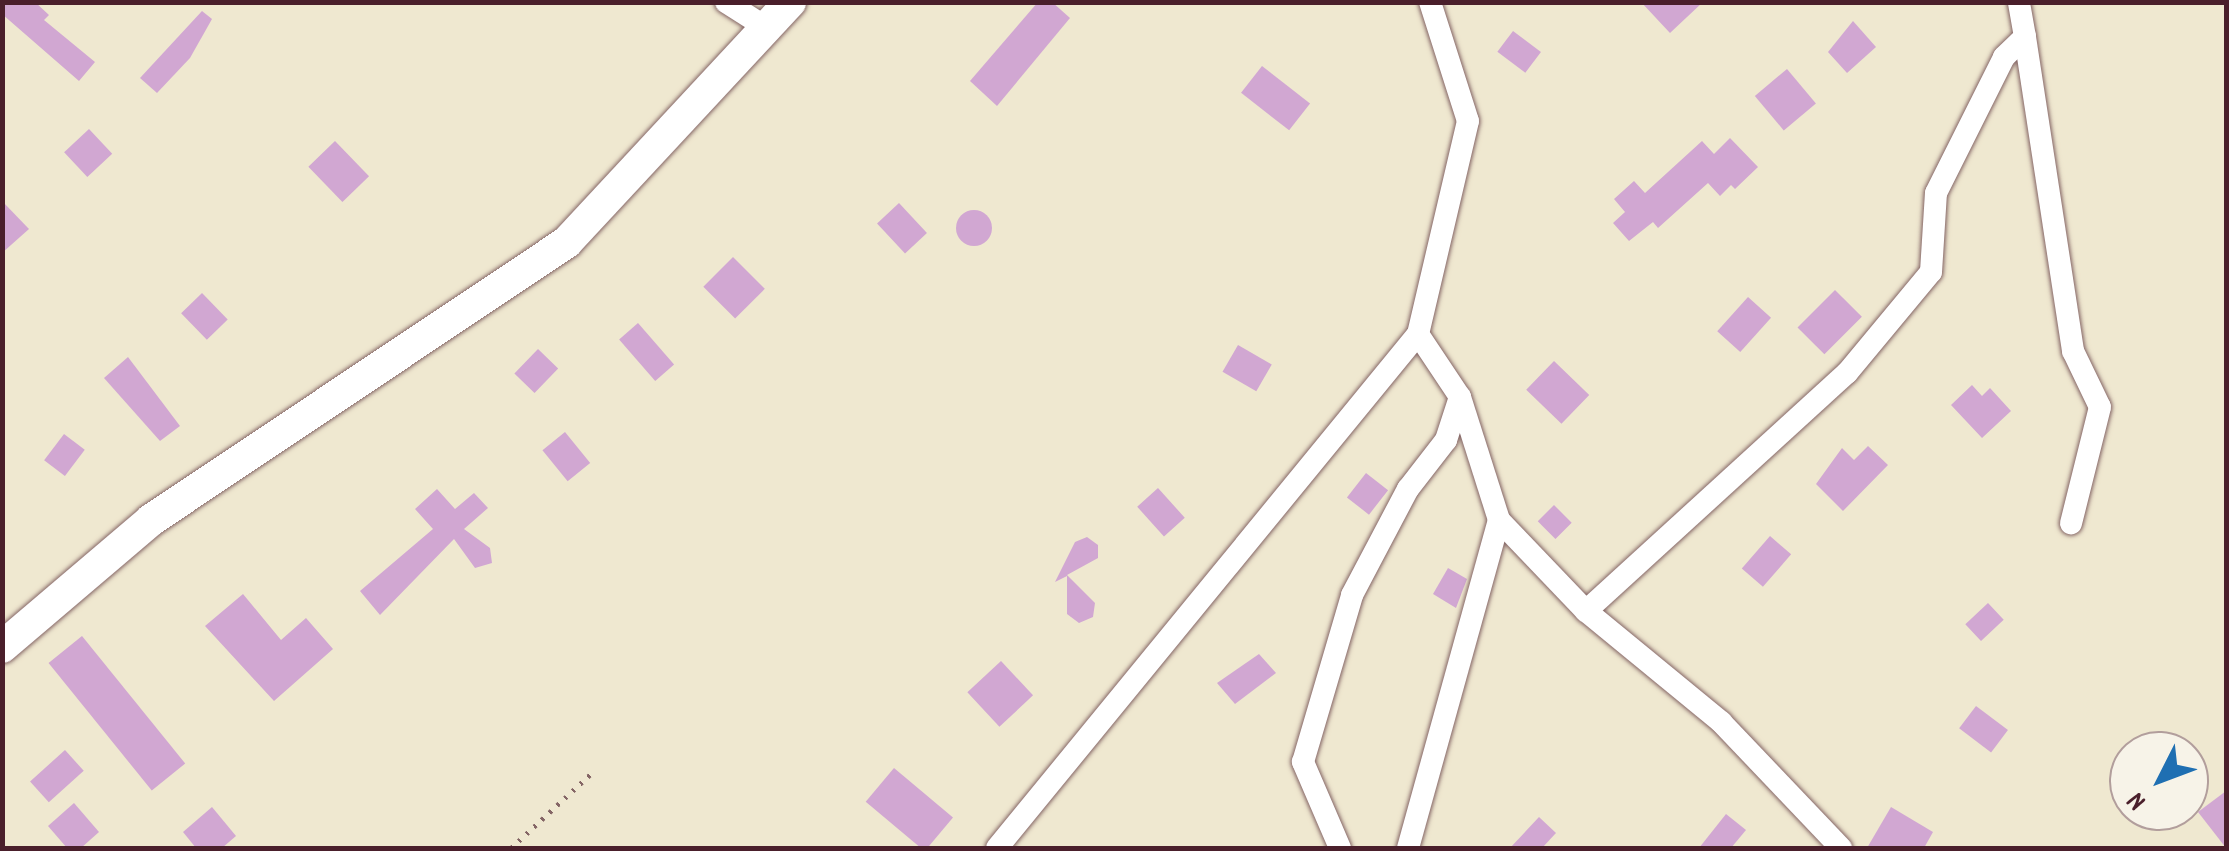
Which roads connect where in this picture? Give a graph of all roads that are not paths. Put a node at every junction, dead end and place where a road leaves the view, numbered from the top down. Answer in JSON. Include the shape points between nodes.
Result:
{"nodes":[{"id":1,"x":726,"y":2,"type":"edge"},
{"id":2,"x":790,"y":2,"type":"edge"},
{"id":3,"x":1430,"y":2,"type":"edge"},
{"id":4,"x":2019,"y":2,"type":"edge"},
{"id":5,"x":767,"y":28,"type":"junction"},
{"id":6,"x":2025,"y":37,"type":"junction"},
{"id":7,"x":1418,"y":334,"type":"junction"},
{"id":8,"x":1460,"y":396,"type":"junction"},
{"id":9,"x":1499,"y":520,"type":"junction"},
{"id":10,"x":2071,"y":522,"type":"dead end"},
{"id":11,"x":1586,"y":611,"type":"junction"},
{"id":12,"x":2,"y":647,"type":"edge"},
{"id":13,"x":997,"y":848,"type":"edge"},
{"id":14,"x":1340,"y":848,"type":"edge"},
{"id":15,"x":1408,"y":848,"type":"edge"},
{"id":16,"x":1841,"y":848,"type":"edge"}],
"edges":[{"from":1,"to":5,"type":"street"},
{"from":2,"to":5,"type":"main road"},
{"from":3,"to":7,"type":"street","via":[[1468,120]]},
{"from":4,"to":6,"type":"street"},
{"from":5,"to":12,"type":"main road","via":[[567,242],[151,520]]},
{"from":6,"to":10,"type":"street","via":[[2074,351],[2100,407]]},
{"from":6,"to":11,"type":"street","via":[[2004,57],[1936,193],[1931,272],[1846,373]]},
{"from":7,"to":8,"type":"street"},
{"from":7,"to":13,"type":"street"},
{"from":8,"to":9,"type":"street"},
{"from":8,"to":14,"type":"street","via":[[1446,440],[1408,489],[1352,595],[1303,762]]},
{"from":9,"to":11,"type":"street"},
{"from":9,"to":15,"type":"street"},
{"from":11,"to":16,"type":"street","via":[[1721,722]]}]}
